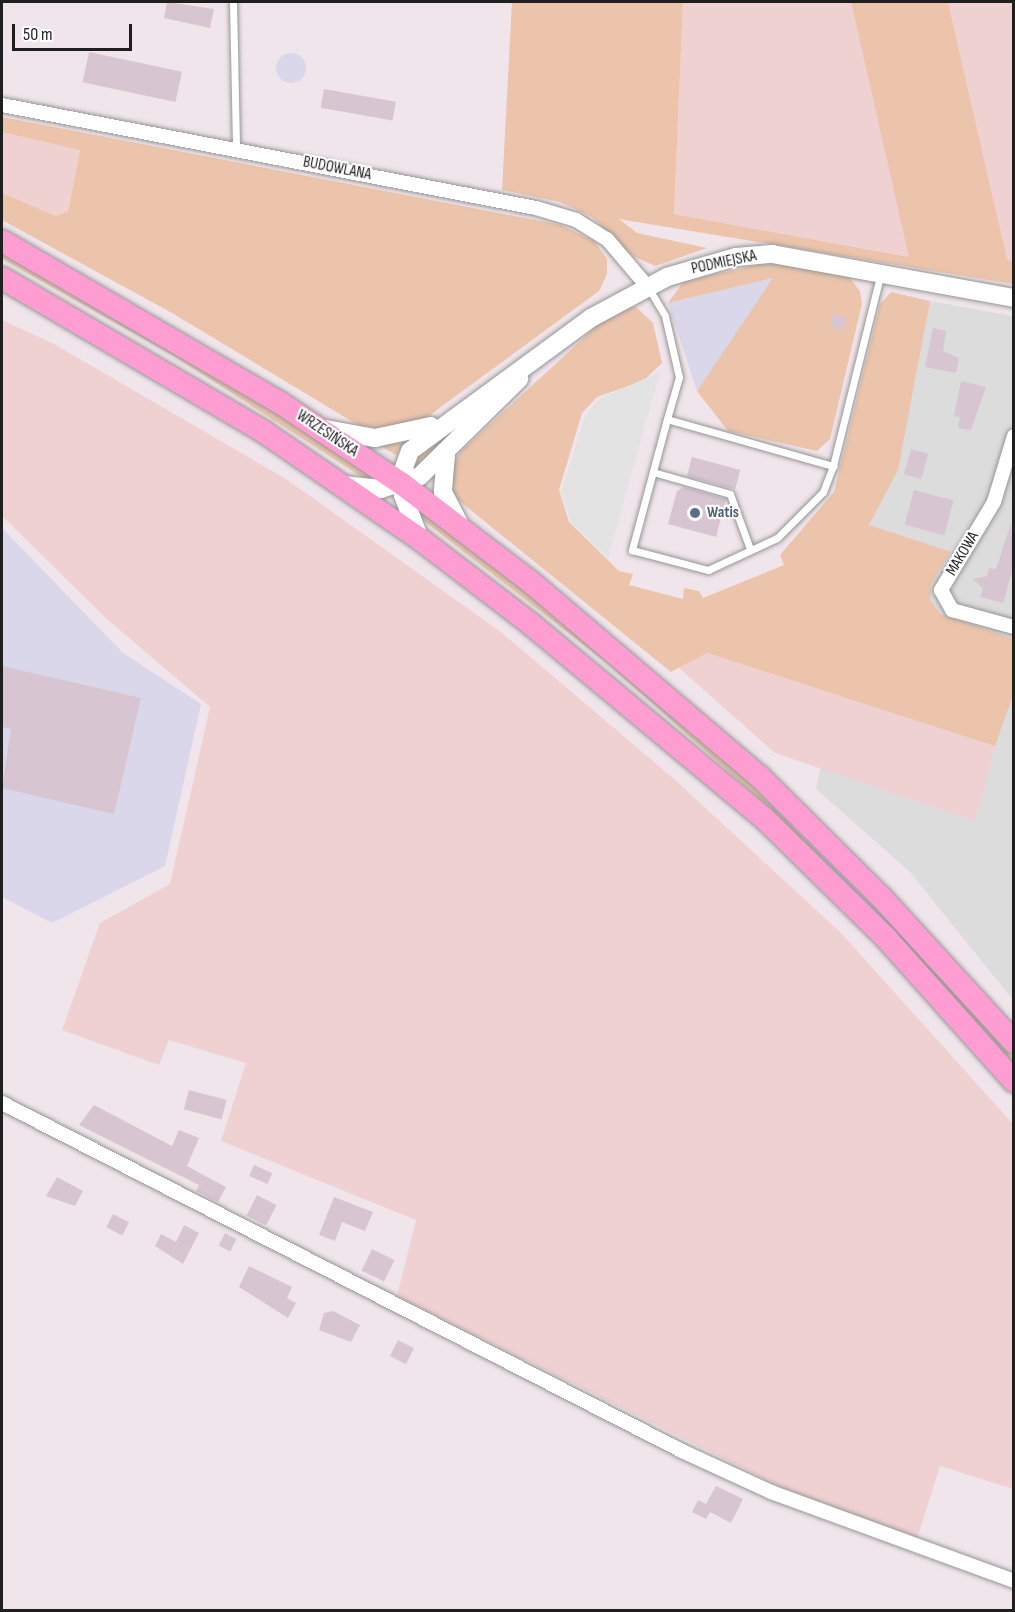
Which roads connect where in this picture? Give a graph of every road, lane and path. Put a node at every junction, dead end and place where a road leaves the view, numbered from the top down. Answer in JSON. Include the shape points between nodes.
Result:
{"nodes":[{"id":1,"x":233,"y":2,"type":"edge"},
{"id":2,"x":2,"y":105,"type":"edge"},
{"id":3,"x":236,"y":149,"type":"junction"},
{"id":4,"x":2,"y":241,"type":"edge"},
{"id":5,"x":881,"y":273,"type":"junction"},
{"id":6,"x":2,"y":278,"type":"edge"},
{"id":7,"x":647,"y":286,"type":"junction"},
{"id":8,"x":1014,"y":298,"type":"edge"},
{"id":9,"x":530,"y":367,"type":"junction"},
{"id":10,"x":446,"y":419,"type":"junction"},
{"id":11,"x":667,"y":419,"type":"junction"},
{"id":12,"x":312,"y":424,"type":"junction"},
{"id":13,"x":1014,"y":436,"type":"edge"},
{"id":14,"x":446,"y":455,"type":"junction"},
{"id":15,"x":833,"y":466,"type":"junction"},
{"id":16,"x":653,"y":472,"type":"junction"},
{"id":17,"x":340,"y":484,"type":"junction"},
{"id":18,"x":402,"y":484,"type":"junction"},
{"id":19,"x":466,"y":533,"type":"junction"},
{"id":20,"x":421,"y":540,"type":"junction"},
{"id":21,"x":750,"y":549,"type":"junction"},
{"id":22,"x":1014,"y":627,"type":"edge"},
{"id":23,"x":1014,"y":1042,"type":"edge"},
{"id":24,"x":1014,"y":1081,"type":"edge"},
{"id":25,"x":2,"y":1103,"type":"edge"},
{"id":26,"x":1014,"y":1581,"type":"edge"}],
"edges":[{"from":1,"to":3,"type":"lane"},
{"from":2,"to":3,"type":"street","name":"BUDOWLANA"},
{"from":3,"to":7,"type":"street","name":"BUDOWLANA","via":[[576,220],[607,239]]},
{"from":4,"to":12,"type":"main road","name":"WRZESIŃSKA","via":[[182,340]]},
{"from":5,"to":7,"type":"street","name":"PODMIEJSKA","via":[[754,255]]},
{"from":5,"to":8,"type":"street","name":"PODMIEJSKA"},
{"from":5,"to":15,"type":"lane"},
{"from":6,"to":17,"type":"main road","name":"WRZESIŃSKA","via":[[179,378]]},
{"from":7,"to":9,"type":"street","name":"PODMIEJSKA","via":[[591,318]]},
{"from":7,"to":11,"type":"lane","via":[[665,316],[679,377]]},
{"from":9,"to":10,"type":"street","name":"PODMIEJSKA"},
{"from":9,"to":14,"type":"street","name":"PODMIEJSKA"},
{"from":10,"to":12,"type":"street","via":[[412,433],[375,438]]},
{"from":10,"to":18,"type":"street","name":"PODMIEJSKA","via":[[410,451]]},
{"from":11,"to":15,"type":"lane"},
{"from":11,"to":16,"type":"lane"},
{"from":12,"to":18,"type":"main road","name":"WRZESIŃSKA"},
{"from":13,"to":22,"type":"street","name":"MAKOWA","via":[[994,502],[941,590],[952,610]]},
{"from":14,"to":18,"type":"street","name":"PODMIEJSKA"},
{"from":14,"to":19,"type":"street","via":[[443,492]]},
{"from":15,"to":21,"type":"lane","via":[[823,492],[777,538]]},
{"from":16,"to":21,"type":"lane","via":[[730,494]]},
{"from":16,"to":21,"type":"lane","via":[[632,550],[708,570]]},
{"from":17,"to":18,"type":"street","name":"PODMIEJSKA","via":[[369,489]]},
{"from":17,"to":20,"type":"main road","name":"WRZESIŃSKA"},
{"from":18,"to":19,"type":"main road","name":"WRZESIŃSKA"},
{"from":18,"to":20,"type":"street","name":"PODMIEJSKA","via":[[409,520]]},
{"from":19,"to":23,"type":"main road","name":"WRZESIŃSKA","via":[[630,662],[830,844]]},
{"from":20,"to":24,"type":"main road","name":"WRZESIŃSKA","via":[[700,761],[795,847]]},
{"from":25,"to":26,"type":"street","via":[[682,1451],[771,1492]]}]}
